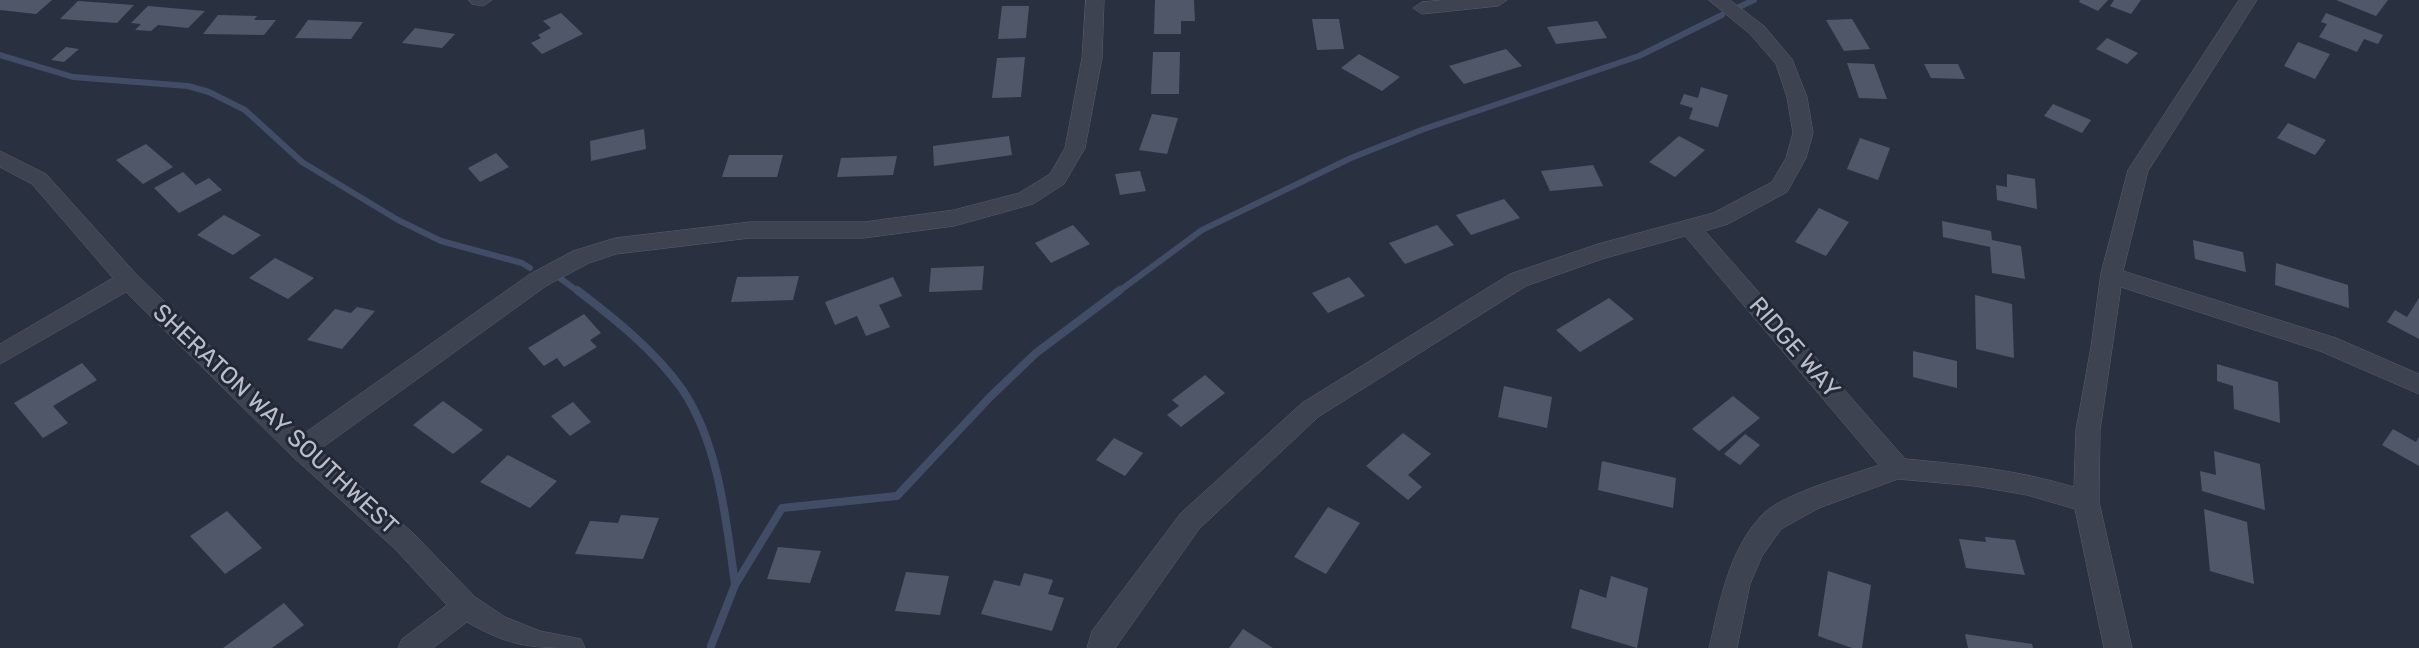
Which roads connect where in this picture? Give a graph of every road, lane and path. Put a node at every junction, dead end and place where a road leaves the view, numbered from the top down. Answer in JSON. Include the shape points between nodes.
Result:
{"nodes":[{"id":1,"x":478,"y":0,"type":"edge"},
{"id":2,"x":483,"y":0,"type":"edge"},
{"id":3,"x":1095,"y":0,"type":"edge"},
{"id":4,"x":1497,"y":0,"type":"edge"},
{"id":5,"x":1718,"y":0,"type":"edge"},
{"id":6,"x":2248,"y":0,"type":"edge"},
{"id":7,"x":1422,"y":8,"type":"dead end"},
{"id":8,"x":0,"y":158,"type":"edge"},
{"id":9,"x":1690,"y":228,"type":"junction"},
{"id":10,"x":2112,"y":276,"type":"junction"},
{"id":11,"x":128,"y":280,"type":"junction"},
{"id":12,"x":0,"y":355,"type":"edge"},
{"id":13,"x":2419,"y":384,"type":"edge"},
{"id":14,"x":301,"y":449,"type":"junction"},
{"id":15,"x":1898,"y":469,"type":"junction"},
{"id":16,"x":2086,"y":502,"type":"junction"},
{"id":17,"x":466,"y":606,"type":"junction"},
{"id":18,"x":412,"y":648,"type":"edge"},
{"id":19,"x":571,"y":648,"type":"edge"},
{"id":20,"x":1101,"y":648,"type":"edge"},
{"id":21,"x":1723,"y":648,"type":"edge"},
{"id":22,"x":2118,"y":648,"type":"edge"}],
"edges":[{"from":1,"to":2,"type":"street"},
{"from":3,"to":14,"type":"street","via":[[1091,58],[1075,148],[1057,179],[1026,200],[954,218],[864,230],[750,230],[615,246],[581,257],[538,280]]},
{"from":4,"to":7,"type":"street"},
{"from":5,"to":9,"type":"street","via":[[1758,30],[1785,63],[1803,133],[1780,187],[1720,219]]},
{"from":6,"to":10,"type":"street","via":[[2138,170]]},
{"from":8,"to":11,"type":"street","name":"SHERATON WAY SOUTHWEST","via":[[39,179]]},
{"from":9,"to":15,"type":"street","name":"RIDGE WAY"},
{"from":9,"to":20,"type":"street","via":[[1598,252],[1518,280],[1310,410],[1190,521],[1102,640]]},
{"from":10,"to":13,"type":"street","via":[[2328,344]]},
{"from":10,"to":16,"type":"street","via":[[2088,430]]},
{"from":11,"to":12,"type":"street"},
{"from":11,"to":14,"type":"street","name":"SHERATON WAY SOUTHWEST"},
{"from":14,"to":17,"type":"street","name":"SHERATON WAY SOUTHWEST","via":[[404,541]]},
{"from":15,"to":16,"type":"street","via":[[2027,484]]},
{"from":15,"to":21,"type":"street","via":[[1810,500],[1772,521],[1752,549],[1737,584]]},
{"from":16,"to":22,"type":"street"},
{"from":17,"to":18,"type":"street"},
{"from":17,"to":19,"type":"street","name":"SHERATON WAY SOUTHWEST","via":[[495,626],[540,644]]}]}
